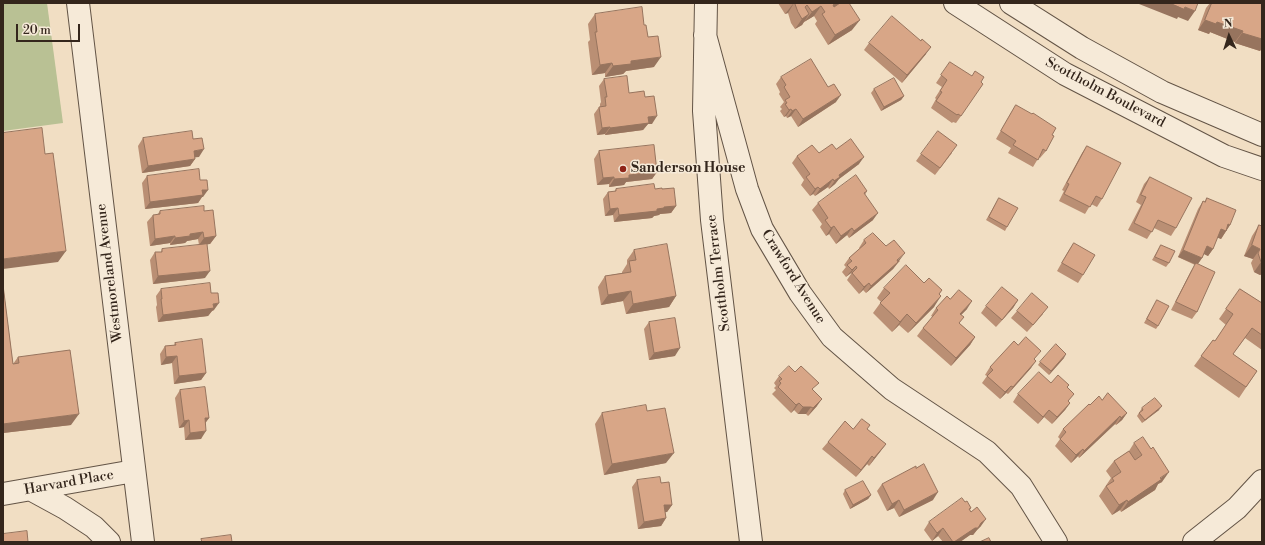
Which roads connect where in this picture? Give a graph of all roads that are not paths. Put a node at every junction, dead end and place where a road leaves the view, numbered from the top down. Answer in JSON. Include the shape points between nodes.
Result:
{"nodes":[{"id":1,"x":78,"y":3,"type":"edge"},
{"id":2,"x":706,"y":3,"type":"edge"},
{"id":3,"x":955,"y":3,"type":"edge"},
{"id":4,"x":1011,"y":3,"type":"edge"},
{"id":5,"x":705,"y":35,"type":"junction"},
{"id":6,"x":1262,"y":135,"type":"edge"},
{"id":7,"x":1262,"y":169,"type":"edge"},
{"id":8,"x":134,"y":471,"type":"junction"},
{"id":9,"x":1262,"y":481,"type":"edge"},
{"id":10,"x":32,"y":490,"type":"junction"},
{"id":11,"x":3,"y":494,"type":"edge"},
{"id":12,"x":109,"y":542,"type":"edge"},
{"id":13,"x":143,"y":542,"type":"edge"},
{"id":14,"x":752,"y":542,"type":"edge"},
{"id":15,"x":1056,"y":542,"type":"edge"},
{"id":16,"x":1194,"y":542,"type":"edge"}],
"edges":[{"from":1,"to":8,"type":"street","name":"Westmoreland Avenue"},
{"from":2,"to":5,"type":"street","name":"Scottholm Terrace"},
{"from":3,"to":7,"type":"street","name":"Scottholm Boulevard","via":[[1065,74],[1224,156]]},
{"from":4,"to":6,"type":"street","name":"Scottholm Boulevard","via":[[1082,48],[1162,92]]},
{"from":5,"to":14,"type":"street","name":"Scottholm Terrace","via":[[704,111],[712,220]]},
{"from":5,"to":15,"type":"street","name":"Crawford Avenue","via":[[747,189],[762,229],[800,293],[832,337],[892,389],[987,452],[1021,486]]},
{"from":8,"to":10,"type":"street","name":"Harvard Place"},
{"from":8,"to":13,"type":"street","name":"Westmoreland Avenue"},
{"from":9,"to":16,"type":"street","via":[[1237,508]]},
{"from":10,"to":11,"type":"street","name":"Harvard Place"},
{"from":10,"to":12,"type":"street","via":[[94,527]]}]}
